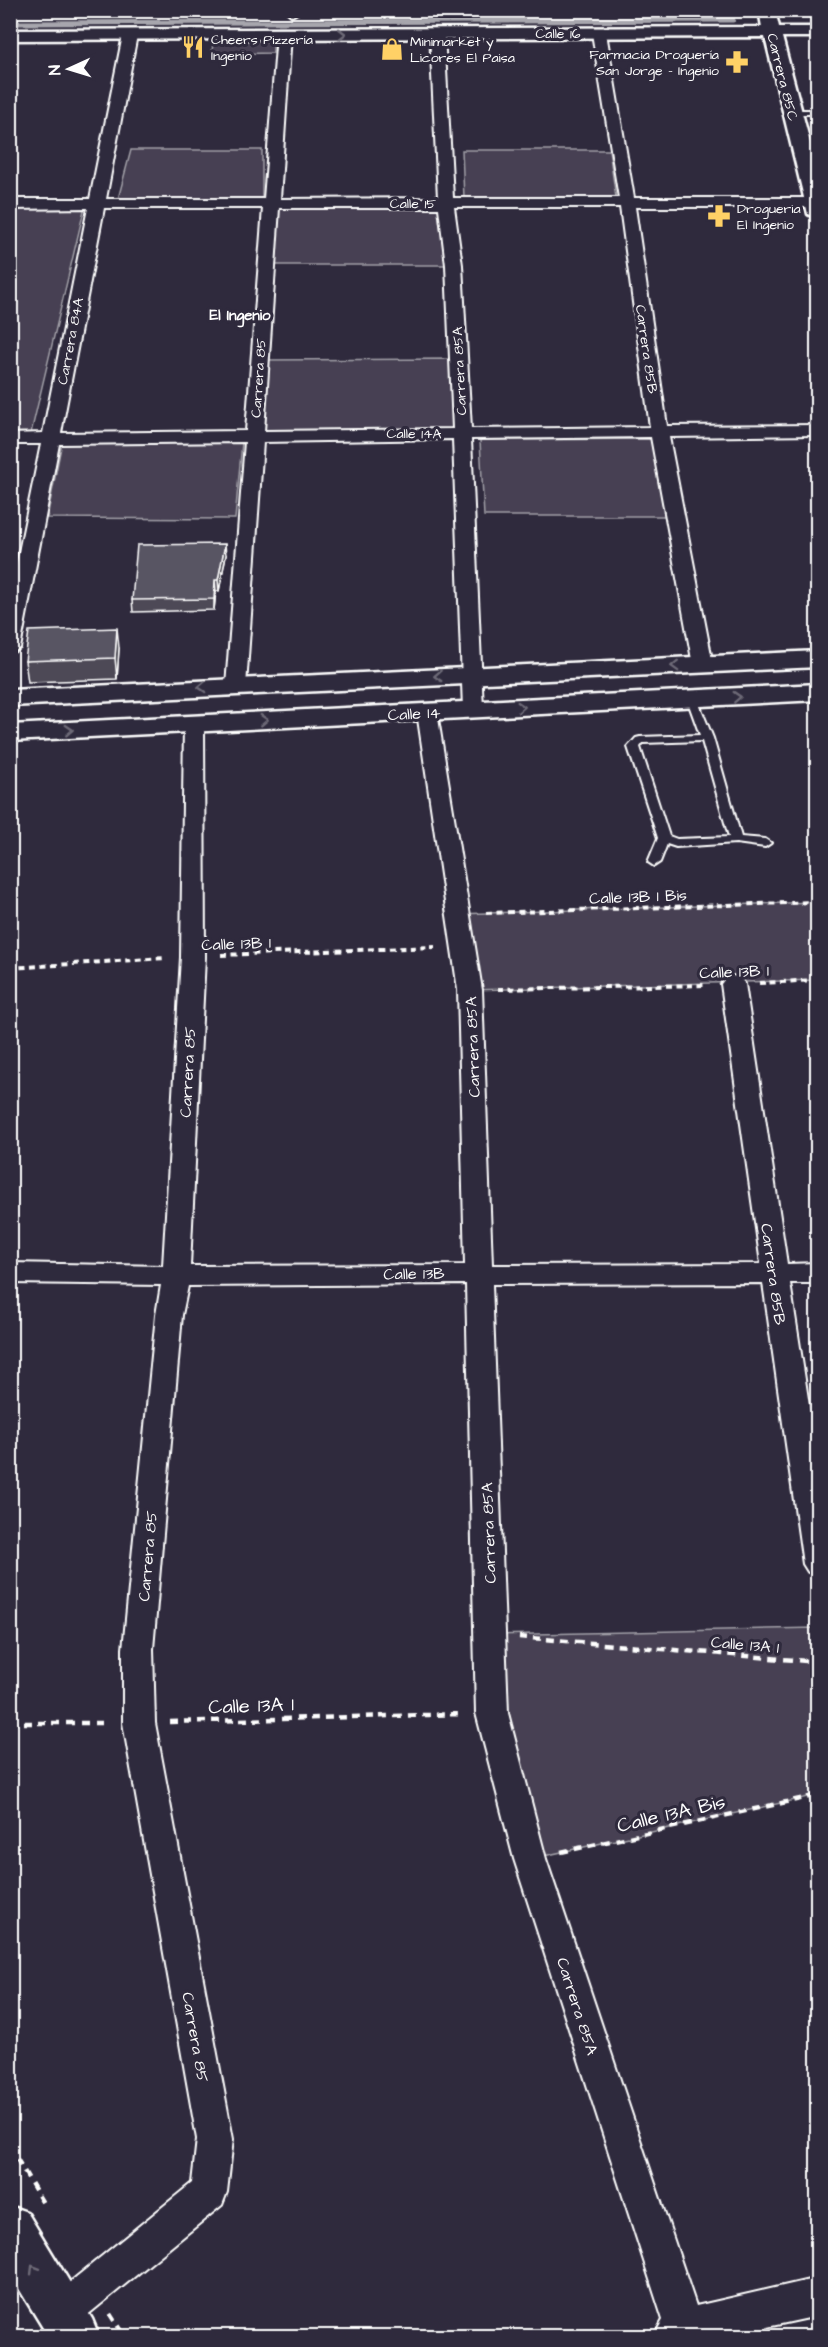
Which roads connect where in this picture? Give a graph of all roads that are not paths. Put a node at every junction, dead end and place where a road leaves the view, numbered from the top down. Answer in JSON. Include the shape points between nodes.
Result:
{"nodes":[{"id":1,"x":766,"y":10,"type":"edge"},
{"id":2,"x":137,"y":11,"type":"edge"},
{"id":3,"x":270,"y":11,"type":"edge"},
{"id":4,"x":292,"y":11,"type":"edge"},
{"id":5,"x":315,"y":11,"type":"edge"},
{"id":6,"x":432,"y":11,"type":"edge"},
{"id":7,"x":444,"y":11,"type":"edge"},
{"id":8,"x":466,"y":11,"type":"edge"},
{"id":9,"x":114,"y":12,"type":"dead end"},
{"id":10,"x":159,"y":12,"type":"dead end"},
{"id":11,"x":818,"y":32,"type":"edge"},
{"id":12,"x":437,"y":33,"type":"junction"},
{"id":13,"x":599,"y":33,"type":"junction"},
{"id":14,"x":684,"y":33,"type":"junction"},
{"id":15,"x":772,"y":33,"type":"junction"},
{"id":16,"x":284,"y":34,"type":"junction"},
{"id":17,"x":10,"y":35,"type":"edge"},
{"id":18,"x":129,"y":35,"type":"junction"},
{"id":19,"x":781,"y":69,"type":"junction"},
{"id":20,"x":792,"y":112,"type":"junction"},
{"id":21,"x":818,"y":112,"type":"edge"},
{"id":22,"x":627,"y":202,"type":"junction"},
{"id":23,"x":272,"y":203,"type":"junction"},
{"id":24,"x":446,"y":203,"type":"junction"},
{"id":25,"x":10,"y":204,"type":"edge"},
{"id":26,"x":96,"y":204,"type":"junction"},
{"id":27,"x":816,"y":208,"type":"edge"},
{"id":28,"x":658,"y":430,"type":"junction"},
{"id":29,"x":818,"y":430,"type":"edge"},
{"id":30,"x":462,"y":433,"type":"junction"},
{"id":31,"x":254,"y":435,"type":"junction"},
{"id":32,"x":10,"y":439,"type":"edge"},
{"id":33,"x":51,"y":439,"type":"junction"},
{"id":34,"x":10,"y":648,"type":"edge"},
{"id":35,"x":818,"y":659,"type":"edge"},
{"id":36,"x":704,"y":664,"type":"junction"},
{"id":37,"x":472,"y":674,"type":"junction"},
{"id":38,"x":237,"y":686,"type":"junction"},
{"id":39,"x":818,"y":692,"type":"edge"},
{"id":40,"x":10,"y":698,"type":"edge"},
{"id":41,"x":692,"y":699,"type":"junction"},
{"id":42,"x":473,"y":709,"type":"junction"},
{"id":43,"x":427,"y":712,"type":"junction"},
{"id":44,"x":194,"y":724,"type":"junction"},
{"id":45,"x":10,"y":733,"type":"edge"},
{"id":46,"x":707,"y":738,"type":"junction"},
{"id":47,"x":664,"y":838,"type":"junction"},
{"id":48,"x":736,"y":840,"type":"junction"},
{"id":49,"x":765,"y":843,"type":"dead end"},
{"id":50,"x":654,"y":862,"type":"dead end"},
{"id":51,"x":733,"y":984,"type":"road end"},
{"id":52,"x":10,"y":1273,"type":"edge"},
{"id":53,"x":479,"y":1273,"type":"junction"},
{"id":54,"x":774,"y":1273,"type":"junction"},
{"id":55,"x":818,"y":1273,"type":"edge"},
{"id":56,"x":176,"y":1276,"type":"junction"},
{"id":57,"x":818,"y":1564,"type":"edge"},
{"id":58,"x":10,"y":2229,"type":"edge"},
{"id":59,"x":818,"y":2297,"type":"edge"},
{"id":60,"x":68,"y":2325,"type":"edge"},
{"id":61,"x":747,"y":2325,"type":"edge"},
{"id":62,"x":678,"y":2332,"type":"edge"}],
"edges":[{"from":1,"to":15,"type":"street","name":"Carrera 85C"},
{"from":2,"to":9,"type":"street"},
{"from":2,"to":10,"type":"street"},
{"from":3,"to":4,"type":"street"},
{"from":4,"to":5,"type":"street"},
{"from":6,"to":7,"type":"street"},
{"from":7,"to":8,"type":"street"},
{"from":11,"to":15,"type":"street","name":"Calle 16"},
{"from":12,"to":13,"type":"street","name":"Calle 16"},
{"from":16,"to":12,"type":"street","name":"Calle 16","one_way":true},
{"from":12,"to":24,"type":"street","name":"Carrera 85A"},
{"from":13,"to":14,"type":"street","name":"Calle 16"},
{"from":13,"to":22,"type":"street","name":"Carrera 85B"},
{"from":14,"to":15,"type":"street","name":"Calle 16"},
{"from":14,"to":19,"type":"street","via":[[752,51]]},
{"from":15,"to":19,"type":"street","name":"Carrera 85C"},
{"from":16,"to":18,"type":"street","name":"Calle 16"},
{"from":16,"to":23,"type":"street","name":"Carrera 85"},
{"from":17,"to":18,"type":"street","name":"Calle 16"},
{"from":18,"to":26,"type":"street","name":"Carrera 84A"},
{"from":19,"to":20,"type":"street","name":"Carrera 85C"},
{"from":20,"to":21,"type":"lane"},
{"from":20,"to":27,"type":"street","name":"Carrera 85C"},
{"from":22,"to":24,"type":"street","name":"Calle 15"},
{"from":22,"to":27,"type":"street","name":"Calle 15"},
{"from":22,"to":28,"type":"street","name":"Carrera 85B"},
{"from":23,"to":24,"type":"street","name":"Calle 15"},
{"from":23,"to":26,"type":"street","name":"Calle 15"},
{"from":23,"to":31,"type":"street","name":"Carrera 85"},
{"from":24,"to":30,"type":"street","name":"Carrera 85A","via":[[454,265]]},
{"from":25,"to":26,"type":"street","name":"Calle 15"},
{"from":26,"to":33,"type":"street","name":"Carrera 84A"},
{"from":28,"to":29,"type":"street","name":"Calle 14A"},
{"from":28,"to":30,"type":"street","name":"Calle 14A"},
{"from":28,"to":36,"type":"street","name":"Carrera 85B"},
{"from":30,"to":31,"type":"street","name":"Calle 14A"},
{"from":30,"to":37,"type":"street","name":"Carrera 85A"},
{"from":31,"to":33,"type":"street","name":"Calle 14A"},
{"from":31,"to":38,"type":"street","name":"Carrera 85"},
{"from":32,"to":33,"type":"street","name":"Calle 14A"},
{"from":33,"to":34,"type":"street","name":"Carrera 84A"},
{"from":35,"to":36,"type":"street"},
{"from":36,"to":37,"type":"street","one_way":true},
{"from":37,"to":38,"type":"street","one_way":true},
{"from":37,"to":42,"type":"street","name":"Carrera 85A"},
{"from":38,"to":40,"type":"street","one_way":true},
{"from":41,"to":39,"type":"street","name":"Calle 14","one_way":true},
{"from":42,"to":41,"type":"street","name":"Calle 14","one_way":true},
{"from":41,"to":46,"type":"lane"},
{"from":42,"to":43,"type":"street","name":"Calle 14"},
{"from":44,"to":43,"type":"street","name":"Calle 14","one_way":true},
{"from":43,"to":53,"type":"street","name":"Carrera 85A","via":[[470,990]]},
{"from":45,"to":44,"type":"street","name":"Calle 14","one_way":true},
{"from":44,"to":56,"type":"street","name":"Carrera 85","via":[[193,957]]},
{"from":46,"to":47,"type":"lane","via":[[640,741],[634,747]]},
{"from":46,"to":48,"type":"lane"},
{"from":47,"to":48,"type":"lane","via":[[676,843]]},
{"from":47,"to":50,"type":"lane"},
{"from":48,"to":49,"type":"lane"},
{"from":51,"to":54,"type":"street","name":"Carrera 85B"},
{"from":52,"to":56,"type":"street","name":"Calle 13B"},
{"from":53,"to":54,"type":"street","name":"Calle 13B"},
{"from":53,"to":56,"type":"street","name":"Calle 13B"},
{"from":53,"to":62,"type":"street","name":"Carrera 85A","via":[[492,1713],[531,1859]]},
{"from":54,"to":55,"type":"street","name":"Calle 13B"},
{"from":54,"to":57,"type":"street","name":"Carrera 85B"},
{"from":56,"to":60,"type":"street","name":"Carrera 85","via":[[169,1315],[138,1649],[139,1723],[215,2139],[209,2192]]},
{"from":60,"to":58,"type":"street","one_way":true},
{"from":59,"to":61,"type":"street"},
{"from":61,"to":62,"type":"street"}]}
